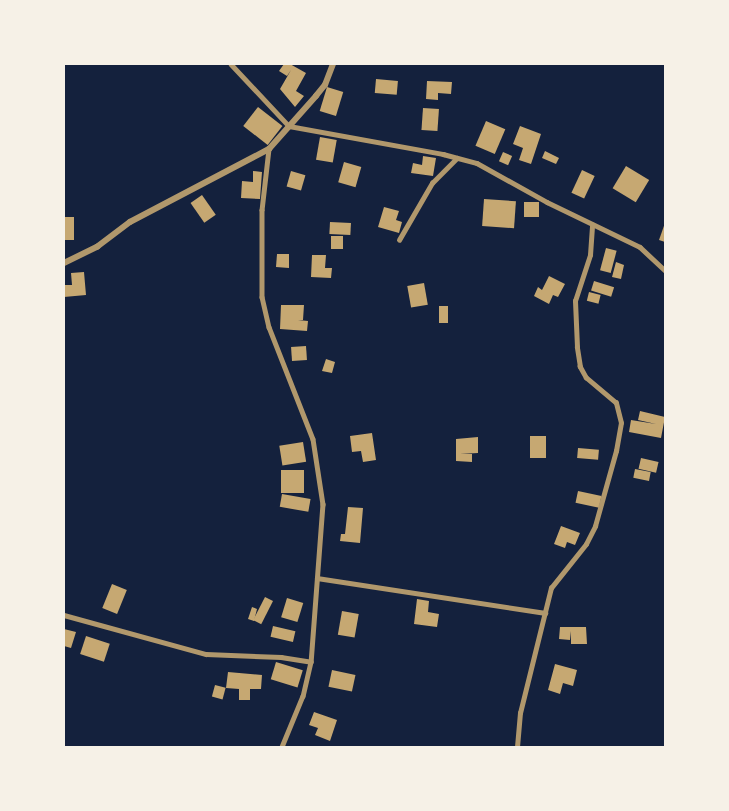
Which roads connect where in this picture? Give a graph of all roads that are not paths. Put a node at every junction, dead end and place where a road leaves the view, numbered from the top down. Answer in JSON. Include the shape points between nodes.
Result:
{"nodes":[{"id":1,"x":231,"y":64,"type":"edge"},
{"id":2,"x":333,"y":64,"type":"edge"},
{"id":3,"x":289,"y":126,"type":"junction"},
{"id":4,"x":269,"y":149,"type":"junction"},
{"id":5,"x":458,"y":158,"type":"junction"},
{"id":6,"x":592,"y":225,"type":"junction"},
{"id":7,"x":399,"y":240,"type":"dead end"},
{"id":8,"x":64,"y":264,"type":"edge"},
{"id":9,"x":665,"y":270,"type":"edge"},
{"id":10,"x":318,"y":578,"type":"junction"},
{"id":11,"x":545,"y":613,"type":"junction"},
{"id":12,"x":64,"y":615,"type":"edge"},
{"id":13,"x":311,"y":662,"type":"junction"},
{"id":14,"x":282,"y":747,"type":"edge"},
{"id":15,"x":517,"y":747,"type":"edge"}],
"edges":[{"from":1,"to":3,"type":"street"},
{"from":2,"to":3,"type":"street","via":[[324,85]]},
{"from":3,"to":4,"type":"street"},
{"from":3,"to":5,"type":"street"},
{"from":4,"to":8,"type":"street","via":[[130,222]]},
{"from":4,"to":10,"type":"street","via":[[262,210],[262,297],[269,327],[313,439],[322,504]]},
{"from":5,"to":6,"type":"street","via":[[489,169]]},
{"from":5,"to":7,"type":"street","via":[[432,183]]},
{"from":6,"to":9,"type":"street","via":[[640,247]]},
{"from":6,"to":11,"type":"street","via":[[590,255],[574,301],[577,347],[583,372],[616,402],[621,423],[595,526],[586,544],[553,583]]},
{"from":10,"to":11,"type":"street"},
{"from":10,"to":13,"type":"street"},
{"from":11,"to":15,"type":"street","via":[[522,707]]},
{"from":12,"to":13,"type":"street","via":[[206,654],[281,657]]},
{"from":13,"to":14,"type":"street","via":[[303,696]]}]}
